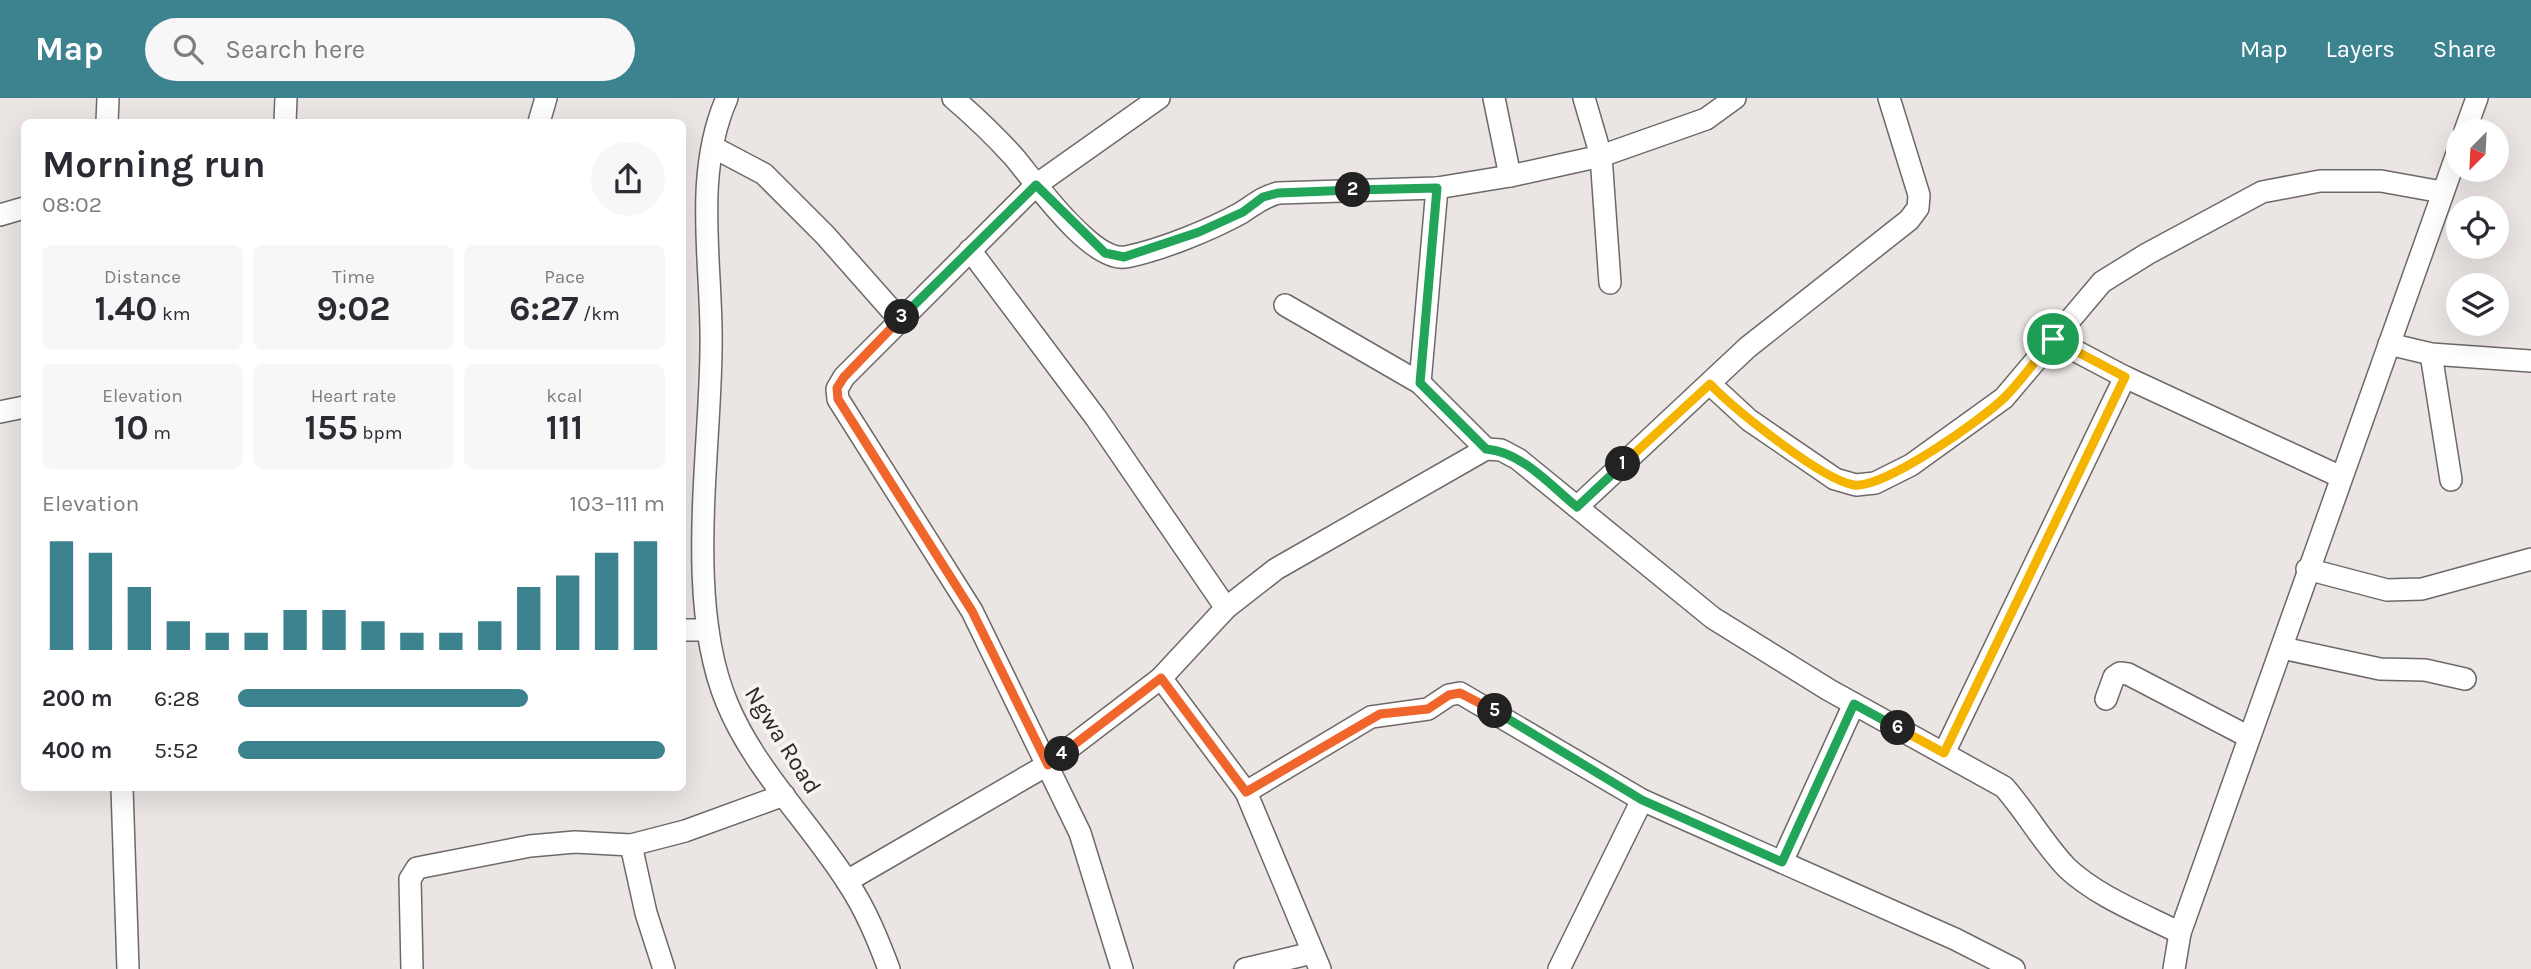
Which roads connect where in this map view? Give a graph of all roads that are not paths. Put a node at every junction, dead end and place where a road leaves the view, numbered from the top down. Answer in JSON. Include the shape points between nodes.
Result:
{"nodes":[{"id":1,"x":108,"y":98,"type":"edge"},
{"id":2,"x":286,"y":98,"type":"edge"},
{"id":3,"x":545,"y":98,"type":"edge"},
{"id":4,"x":727,"y":98,"type":"edge"},
{"id":5,"x":953,"y":98,"type":"edge"},
{"id":6,"x":1159,"y":98,"type":"edge"},
{"id":7,"x":1494,"y":98,"type":"edge"},
{"id":8,"x":1584,"y":98,"type":"edge"},
{"id":9,"x":1735,"y":98,"type":"edge"},
{"id":10,"x":1889,"y":98,"type":"edge"},
{"id":11,"x":2477,"y":98,"type":"edge"},
{"id":12,"x":107,"y":119,"type":"edge"},
{"id":13,"x":285,"y":119,"type":"edge"},
{"id":14,"x":541,"y":119,"type":"edge"},
{"id":15,"x":2469,"y":119,"type":"edge"},
{"id":16,"x":713,"y":147,"type":"junction"},
{"id":17,"x":1601,"y":156,"type":"junction"},
{"id":18,"x":1510,"y":176,"type":"junction"},
{"id":19,"x":2446,"y":182,"type":"edge"},
{"id":20,"x":1036,"y":185,"type":"junction"},
{"id":21,"x":1437,"y":188,"type":"junction"},
{"id":22,"x":2442,"y":192,"type":"junction"},
{"id":23,"x":21,"y":209,"type":"edge"},
{"id":24,"x":0,"y":215,"type":"edge"},
{"id":25,"x":971,"y":250,"type":"junction"},
{"id":26,"x":1610,"y":283,"type":"dead end"},
{"id":27,"x":1285,"y":304,"type":"dead end"},
{"id":28,"x":902,"y":316,"type":"junction"},
{"id":29,"x":2053,"y":339,"type":"junction"},
{"id":30,"x":2389,"y":344,"type":"junction"},
{"id":31,"x":2431,"y":354,"type":"junction"},
{"id":32,"x":2531,"y":360,"type":"edge"},
{"id":33,"x":2125,"y":377,"type":"junction"},
{"id":34,"x":1420,"y":383,"type":"junction"},
{"id":35,"x":1710,"y":384,"type":"junction"},
{"id":36,"x":21,"y":408,"type":"edge"},
{"id":37,"x":0,"y":412,"type":"edge"},
{"id":38,"x":1486,"y":449,"type":"junction"},
{"id":39,"x":2341,"y":477,"type":"junction"},
{"id":40,"x":2451,"y":480,"type":"dead end"},
{"id":41,"x":1577,"y":507,"type":"junction"},
{"id":42,"x":2531,"y":559,"type":"edge"},
{"id":43,"x":2307,"y":569,"type":"junction"},
{"id":44,"x":1226,"y":608,"type":"junction"},
{"id":45,"x":686,"y":630,"type":"edge"},
{"id":46,"x":708,"y":630,"type":"junction"},
{"id":47,"x":2282,"y":648,"type":"junction"},
{"id":48,"x":1161,"y":678,"type":"junction"},
{"id":49,"x":2465,"y":679,"type":"dead end"},
{"id":50,"x":2106,"y":699,"type":"dead end"},
{"id":51,"x":1854,"y":704,"type":"junction"},
{"id":52,"x":2249,"y":737,"type":"junction"},
{"id":53,"x":1944,"y":753,"type":"junction"},
{"id":54,"x":1048,"y":765,"type":"junction"},
{"id":55,"x":122,"y":791,"type":"edge"},
{"id":56,"x":1246,"y":792,"type":"junction"},
{"id":57,"x":784,"y":795,"type":"junction"},
{"id":58,"x":1642,"y":800,"type":"junction"},
{"id":59,"x":631,"y":845,"type":"junction"},
{"id":60,"x":1782,"y":862,"type":"junction"},
{"id":61,"x":847,"y":881,"type":"junction"},
{"id":62,"x":2180,"y":933,"type":"junction"},
{"id":63,"x":1316,"y":961,"type":"edge"},
{"id":64,"x":2181,"y":966,"type":"edge"},
{"id":65,"x":128,"y":969,"type":"edge"},
{"id":66,"x":412,"y":969,"type":"edge"},
{"id":67,"x":664,"y":969,"type":"edge"},
{"id":68,"x":890,"y":969,"type":"edge"},
{"id":69,"x":1122,"y":969,"type":"edge"},
{"id":70,"x":1245,"y":969,"type":"edge"},
{"id":71,"x":1559,"y":969,"type":"edge"},
{"id":72,"x":2014,"y":969,"type":"edge"}],
"edges":[{"from":1,"to":12,"type":"street"},
{"from":2,"to":13,"type":"street"},
{"from":3,"to":14,"type":"street"},
{"from":4,"to":16,"type":"street","name":"Ngwa Road"},
{"from":5,"to":20,"type":"street"},
{"from":6,"to":20,"type":"street"},
{"from":7,"to":18,"type":"street"},
{"from":8,"to":17,"type":"street"},
{"from":9,"to":17,"type":"street","via":[[1706,119]]},
{"from":10,"to":35,"type":"street","via":[[1919,195],[1918,208],[1909,220],[1748,347]]},
{"from":11,"to":15,"type":"street"},
{"from":16,"to":28,"type":"street","via":[[764,174],[825,234],[894,313]]},
{"from":16,"to":46,"type":"street","name":"Ngwa Road","via":[[706,211],[711,347],[703,576]]},
{"from":17,"to":18,"type":"street"},
{"from":17,"to":26,"type":"street"},
{"from":18,"to":21,"type":"street"},
{"from":19,"to":22,"type":"street"},
{"from":20,"to":21,"type":"street","via":[[1105,253],[1124,257],[1199,232],[1278,193]]},
{"from":20,"to":25,"type":"street"},
{"from":21,"to":34,"type":"street"},
{"from":22,"to":29,"type":"street","via":[[2381,181],[2320,181],[2262,191],[2102,282]]},
{"from":22,"to":30,"type":"street"},
{"from":23,"to":24,"type":"street"},
{"from":25,"to":28,"type":"street"},
{"from":25,"to":44,"type":"street","via":[[1096,418]]},
{"from":27,"to":34,"type":"street"},
{"from":28,"to":54,"type":"street","via":[[844,377],[837,388],[838,399],[972,611]]},
{"from":29,"to":33,"type":"street"},
{"from":29,"to":35,"type":"street","via":[[2004,398],[1911,465],[1875,483],[1856,485],[1835,479],[1749,420]]},
{"from":30,"to":31,"type":"street"},
{"from":30,"to":39,"type":"street"},
{"from":31,"to":32,"type":"street"},
{"from":31,"to":40,"type":"street"},
{"from":33,"to":39,"type":"street"},
{"from":33,"to":53,"type":"street"},
{"from":34,"to":38,"type":"street"},
{"from":35,"to":41,"type":"street"},
{"from":36,"to":37,"type":"street"},
{"from":38,"to":41,"type":"street","via":[[1501,450],[1518,459]]},
{"from":38,"to":44,"type":"street","via":[[1276,569]]},
{"from":39,"to":43,"type":"street"},
{"from":41,"to":51,"type":"street","via":[[1713,618]]},
{"from":42,"to":43,"type":"street","via":[[2421,589],[2387,590]]},
{"from":43,"to":47,"type":"street"},
{"from":44,"to":48,"type":"street"},
{"from":45,"to":46,"type":"street"},
{"from":46,"to":57,"type":"street","name":"Ngwa Road","via":[[728,706]]},
{"from":47,"to":49,"type":"street","via":[[2380,669],[2425,670]]},
{"from":47,"to":52,"type":"street"},
{"from":48,"to":54,"type":"street"},
{"from":48,"to":56,"type":"street"},
{"from":50,"to":52,"type":"street","via":[[2113,677],[2128,674]]},
{"from":51,"to":53,"type":"street"},
{"from":51,"to":60,"type":"street"},
{"from":52,"to":62,"type":"street"},
{"from":53,"to":62,"type":"street","via":[[2004,786],[2069,870],[2105,895]]},
{"from":54,"to":61,"type":"street"},
{"from":54,"to":69,"type":"street","via":[[1080,833]]},
{"from":55,"to":65,"type":"street"},
{"from":56,"to":58,"type":"street","via":[[1371,716],[1428,709],[1460,693]]},
{"from":56,"to":63,"type":"street"},
{"from":57,"to":59,"type":"street"},
{"from":57,"to":61,"type":"street","name":"Ngwa Road"},
{"from":58,"to":60,"type":"street"},
{"from":58,"to":71,"type":"street"},
{"from":59,"to":66,"type":"street","via":[[575,842],[530,846],[417,869],[410,878]]},
{"from":59,"to":67,"type":"street"},
{"from":60,"to":72,"type":"street"},
{"from":61,"to":68,"type":"street","name":"Ngwa Road"},
{"from":62,"to":64,"type":"street"},
{"from":63,"to":70,"type":"street"}]}
